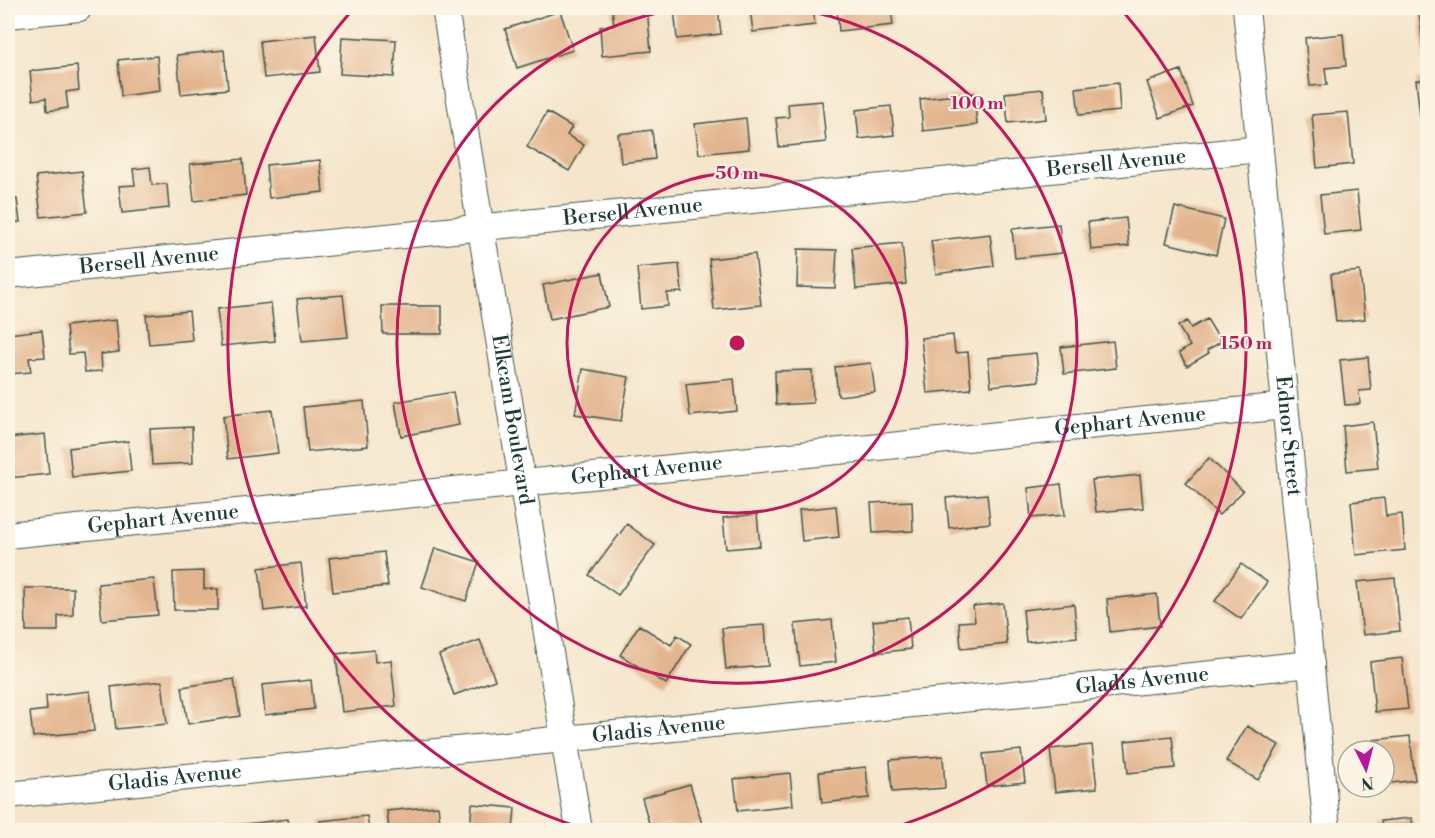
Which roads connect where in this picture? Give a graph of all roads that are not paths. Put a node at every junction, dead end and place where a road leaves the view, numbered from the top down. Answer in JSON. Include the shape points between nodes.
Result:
{"nodes":[{"id":1,"x":79,"y":8,"type":"edge"},
{"id":2,"x":445,"y":8,"type":"edge"},
{"id":3,"x":1246,"y":8,"type":"edge"},
{"id":4,"x":8,"y":15,"type":"edge"},
{"id":5,"x":1260,"y":149,"type":"junction"},
{"id":6,"x":481,"y":227,"type":"junction"},
{"id":7,"x":8,"y":275,"type":"edge"},
{"id":8,"x":1285,"y":406,"type":"junction"},
{"id":9,"x":522,"y":483,"type":"junction"},
{"id":10,"x":8,"y":535,"type":"edge"},
{"id":11,"x":1311,"y":664,"type":"junction"},
{"id":12,"x":564,"y":739,"type":"junction"},
{"id":13,"x":8,"y":795,"type":"edge"},
{"id":14,"x":579,"y":831,"type":"edge"},
{"id":15,"x":1327,"y":831,"type":"edge"}],
"edges":[{"from":1,"to":4,"type":"street"},
{"from":2,"to":6,"type":"street","name":"Elkcam Boulevard"},
{"from":3,"to":5,"type":"street","name":"Ednor Street"},
{"from":5,"to":6,"type":"street","name":"Bersell Avenue"},
{"from":5,"to":8,"type":"street","name":"Ednor Street"},
{"from":6,"to":7,"type":"street","name":"Bersell Avenue"},
{"from":6,"to":9,"type":"street","name":"Elkcam Boulevard"},
{"from":8,"to":9,"type":"street","name":"Gephart Avenue"},
{"from":8,"to":11,"type":"street","name":"Ednor Street"},
{"from":9,"to":10,"type":"street","name":"Gephart Avenue"},
{"from":9,"to":12,"type":"street","name":"Elkcam Boulevard"},
{"from":11,"to":12,"type":"street","name":"Gladis Avenue"},
{"from":11,"to":15,"type":"street","name":"Ednor Street"},
{"from":12,"to":13,"type":"street","name":"Gladis Avenue"},
{"from":12,"to":14,"type":"street","name":"Elkcam Boulevard"}]}
